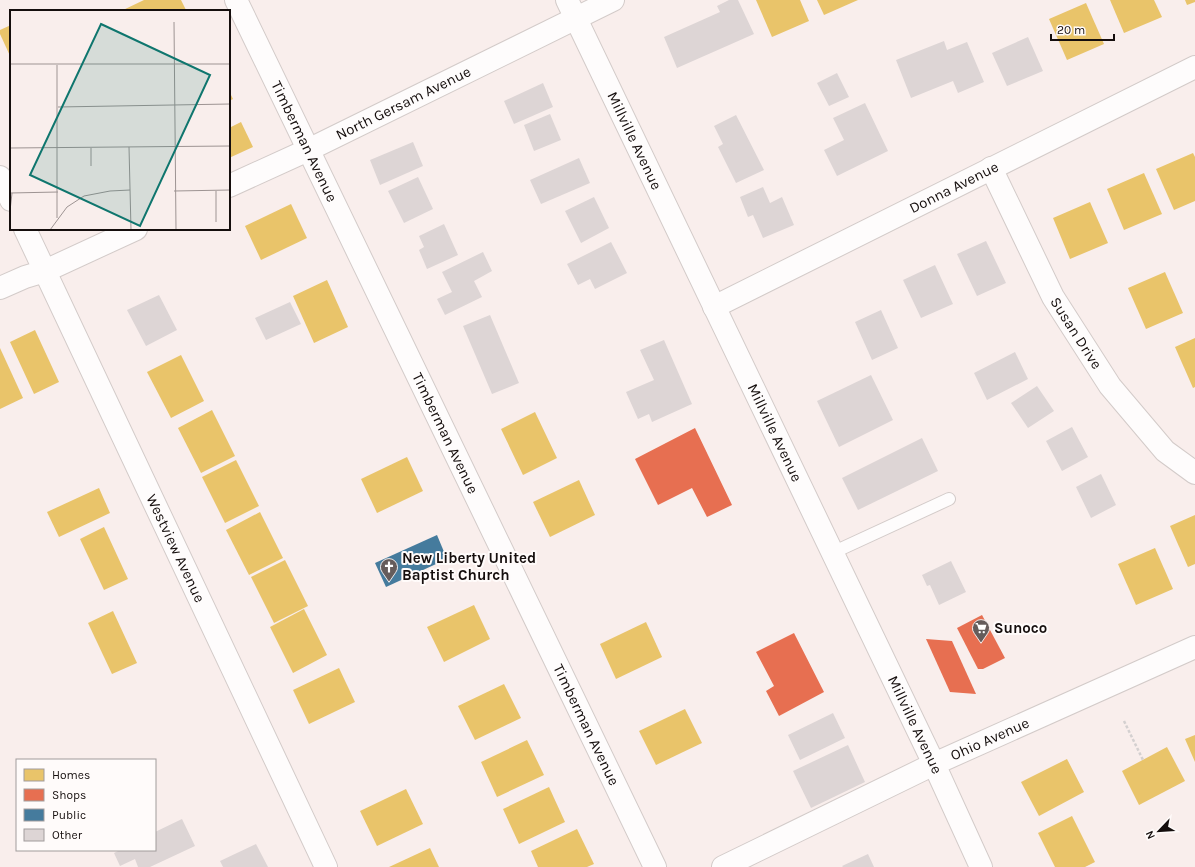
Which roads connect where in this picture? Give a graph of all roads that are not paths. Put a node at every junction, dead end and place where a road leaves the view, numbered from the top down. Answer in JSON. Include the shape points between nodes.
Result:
{"nodes":[{"id":1,"x":236,"y":0,"type":"edge"},
{"id":2,"x":613,"y":0,"type":"edge"},
{"id":3,"x":571,"y":9,"type":"edge"},
{"id":4,"x":1195,"y":67,"type":"edge"},
{"id":5,"x":308,"y":150,"type":"junction"},
{"id":6,"x":991,"y":168,"type":"junction"},
{"id":7,"x":0,"y":177,"type":"edge"},
{"id":8,"x":230,"y":186,"type":"edge"},
{"id":9,"x":10,"y":198,"type":"edge"},
{"id":10,"x":25,"y":230,"type":"edge"},
{"id":11,"x":134,"y":230,"type":"edge"},
{"id":12,"x":45,"y":271,"type":"junction"},
{"id":13,"x":0,"y":288,"type":"edge"},
{"id":14,"x":714,"y":307,"type":"junction"},
{"id":15,"x":1195,"y":473,"type":"edge"},
{"id":16,"x":949,"y":499,"type":"dead end"},
{"id":17,"x":832,"y":553,"type":"junction"},
{"id":18,"x":1195,"y":647,"type":"edge"},
{"id":19,"x":934,"y":764,"type":"junction"},
{"id":20,"x":326,"y":867,"type":"edge"},
{"id":21,"x":655,"y":867,"type":"edge"},
{"id":22,"x":723,"y":867,"type":"edge"},
{"id":23,"x":981,"y":867,"type":"edge"}],
"edges":[{"from":1,"to":5,"type":"street","name":"Timberman Avenue"},
{"from":2,"to":3,"type":"street","name":"North Gersam Avenue"},
{"from":3,"to":5,"type":"street","name":"North Gersam Avenue"},
{"from":3,"to":14,"type":"street","name":"Millville Avenue"},
{"from":4,"to":6,"type":"street","name":"Donna Avenue"},
{"from":5,"to":8,"type":"street","name":"North Gersam Avenue"},
{"from":5,"to":21,"type":"street","name":"Timberman Avenue"},
{"from":6,"to":14,"type":"street","name":"Donna Avenue"},
{"from":6,"to":15,"type":"street","name":"Susan Drive","via":[[1053,297],[1110,386],[1165,451]]},
{"from":7,"to":9,"type":"street"},
{"from":10,"to":12,"type":"street","name":"Westview Avenue"},
{"from":11,"to":12,"type":"street"},
{"from":12,"to":13,"type":"street"},
{"from":12,"to":20,"type":"street","name":"Westview Avenue"},
{"from":14,"to":17,"type":"street","name":"Millville Avenue"},
{"from":16,"to":17,"type":"lane"},
{"from":17,"to":19,"type":"street","name":"Millville Avenue"},
{"from":18,"to":19,"type":"street","name":"Ohio Avenue"},
{"from":19,"to":22,"type":"street","name":"Ohio Avenue"},
{"from":19,"to":23,"type":"street","name":"Millville Avenue"}]}
